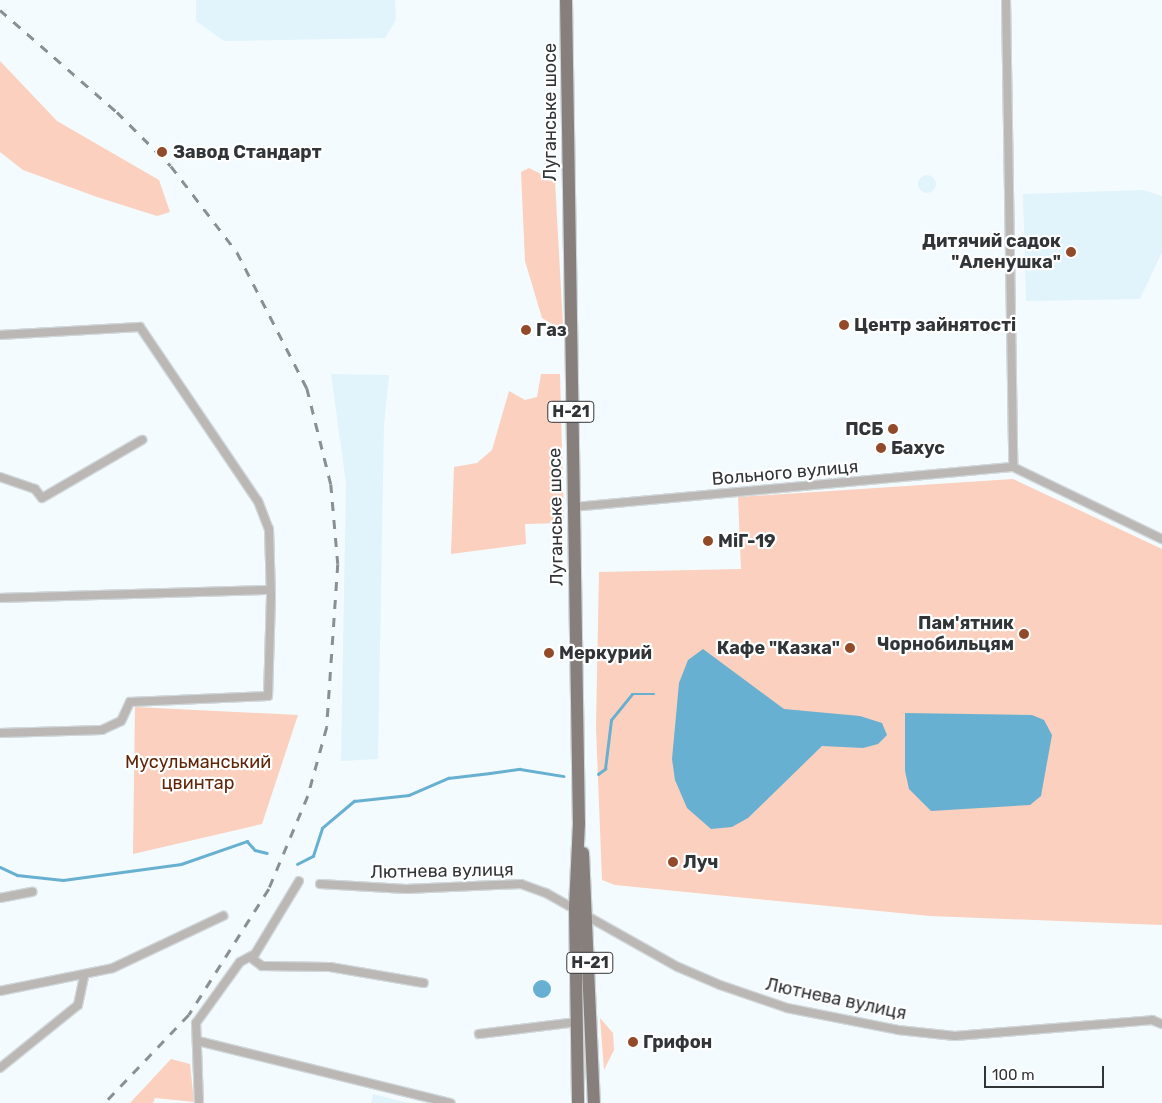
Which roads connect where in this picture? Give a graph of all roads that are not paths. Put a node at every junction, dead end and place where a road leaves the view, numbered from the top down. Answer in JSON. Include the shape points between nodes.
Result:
{"nodes":[{"id":1,"x":566,"y":0,"type":"edge"},
{"id":2,"x":1006,"y":0,"type":"edge"},
{"id":3,"x":0,"y":335,"type":"edge"},
{"id":4,"x":142,"y":440,"type":"dead end"},
{"id":5,"x":1013,"y":467,"type":"junction"},
{"id":6,"x":0,"y":477,"type":"edge"},
{"id":7,"x":574,"y":507,"type":"junction"},
{"id":8,"x":1162,"y":539,"type":"edge"},
{"id":9,"x":270,"y":590,"type":"junction"},
{"id":10,"x":0,"y":598,"type":"edge"},
{"id":11,"x":0,"y":733,"type":"edge"},
{"id":12,"x":579,"y":824,"type":"junction"},
{"id":13,"x":299,"y":882,"type":"dead end"},
{"id":14,"x":320,"y":884,"type":"dead end"},
{"id":15,"x":32,"y":892,"type":"dead end"},
{"id":16,"x":0,"y":898,"type":"edge"},
{"id":17,"x":575,"y":909,"type":"junction"},
{"id":18,"x":223,"y":916,"type":"dead end"},
{"id":19,"x":588,"y":919,"type":"junction"},
{"id":20,"x":250,"y":957,"type":"junction"},
{"id":21,"x":84,"y":976,"type":"junction"},
{"id":22,"x":424,"y":983,"type":"dead end"},
{"id":23,"x":0,"y":990,"type":"edge"},
{"id":24,"x":577,"y":1022,"type":"junction"},
{"id":25,"x":1162,"y":1024,"type":"edge"},
{"id":26,"x":479,"y":1034,"type":"dead end"},
{"id":27,"x":198,"y":1041,"type":"junction"},
{"id":28,"x":0,"y":1068,"type":"edge"},
{"id":29,"x":199,"y":1103,"type":"edge"},
{"id":30,"x":450,"y":1103,"type":"edge"},
{"id":31,"x":578,"y":1103,"type":"edge"},
{"id":32,"x":594,"y":1103,"type":"edge"}],
"edges":[{"from":1,"to":7,"type":"main road","name":"Луганське шосе","number":"Н-21"},
{"from":2,"to":5,"type":"street"},
{"from":3,"to":9,"type":"street","via":[[140,327],[258,501],[269,529]]},
{"from":4,"to":6,"type":"street","via":[[42,498],[35,489]]},
{"from":5,"to":7,"type":"street","name":"Вольного вулиця"},
{"from":5,"to":8,"type":"street"},
{"from":7,"to":12,"type":"main road","name":"Луганське шосе","number":"Н-21"},
{"from":9,"to":10,"type":"street"},
{"from":9,"to":11,"type":"street","via":[[268,696],[130,702],[120,721],[102,730]]},
{"from":12,"to":17,"type":"main road","name":"Луганське шосе","number":"Н-21"},
{"from":12,"to":19,"type":"main road","name":"Луганське шосе","number":"Н-21"},
{"from":13,"to":20,"type":"street"},
{"from":14,"to":17,"type":"street","name":"Лютнева вулиця","via":[[406,889],[521,884]]},
{"from":15,"to":16,"type":"street"},
{"from":17,"to":19,"type":"street","name":"Лютнева вулиця"},
{"from":17,"to":24,"type":"main road","name":"Луганське шосе","number":"Н-21"},
{"from":18,"to":21,"type":"street","via":[[113,968]]},
{"from":19,"to":25,"type":"street","name":"Лютнева вулиця","via":[[720,985],[787,1008],[898,1030],[955,1036],[1152,1020]]},
{"from":19,"to":32,"type":"main road","name":"Луганське шосе","number":"Н-21"},
{"from":20,"to":22,"type":"street","via":[[262,966],[330,967]]},
{"from":20,"to":27,"type":"street","via":[[240,962],[196,1023]]},
{"from":21,"to":23,"type":"street"},
{"from":21,"to":28,"type":"street","via":[[78,1005]]},
{"from":24,"to":26,"type":"street"},
{"from":24,"to":31,"type":"main road","name":"Луганське шосе","number":"Н-21"},
{"from":27,"to":29,"type":"street"},
{"from":27,"to":30,"type":"street"}]}
